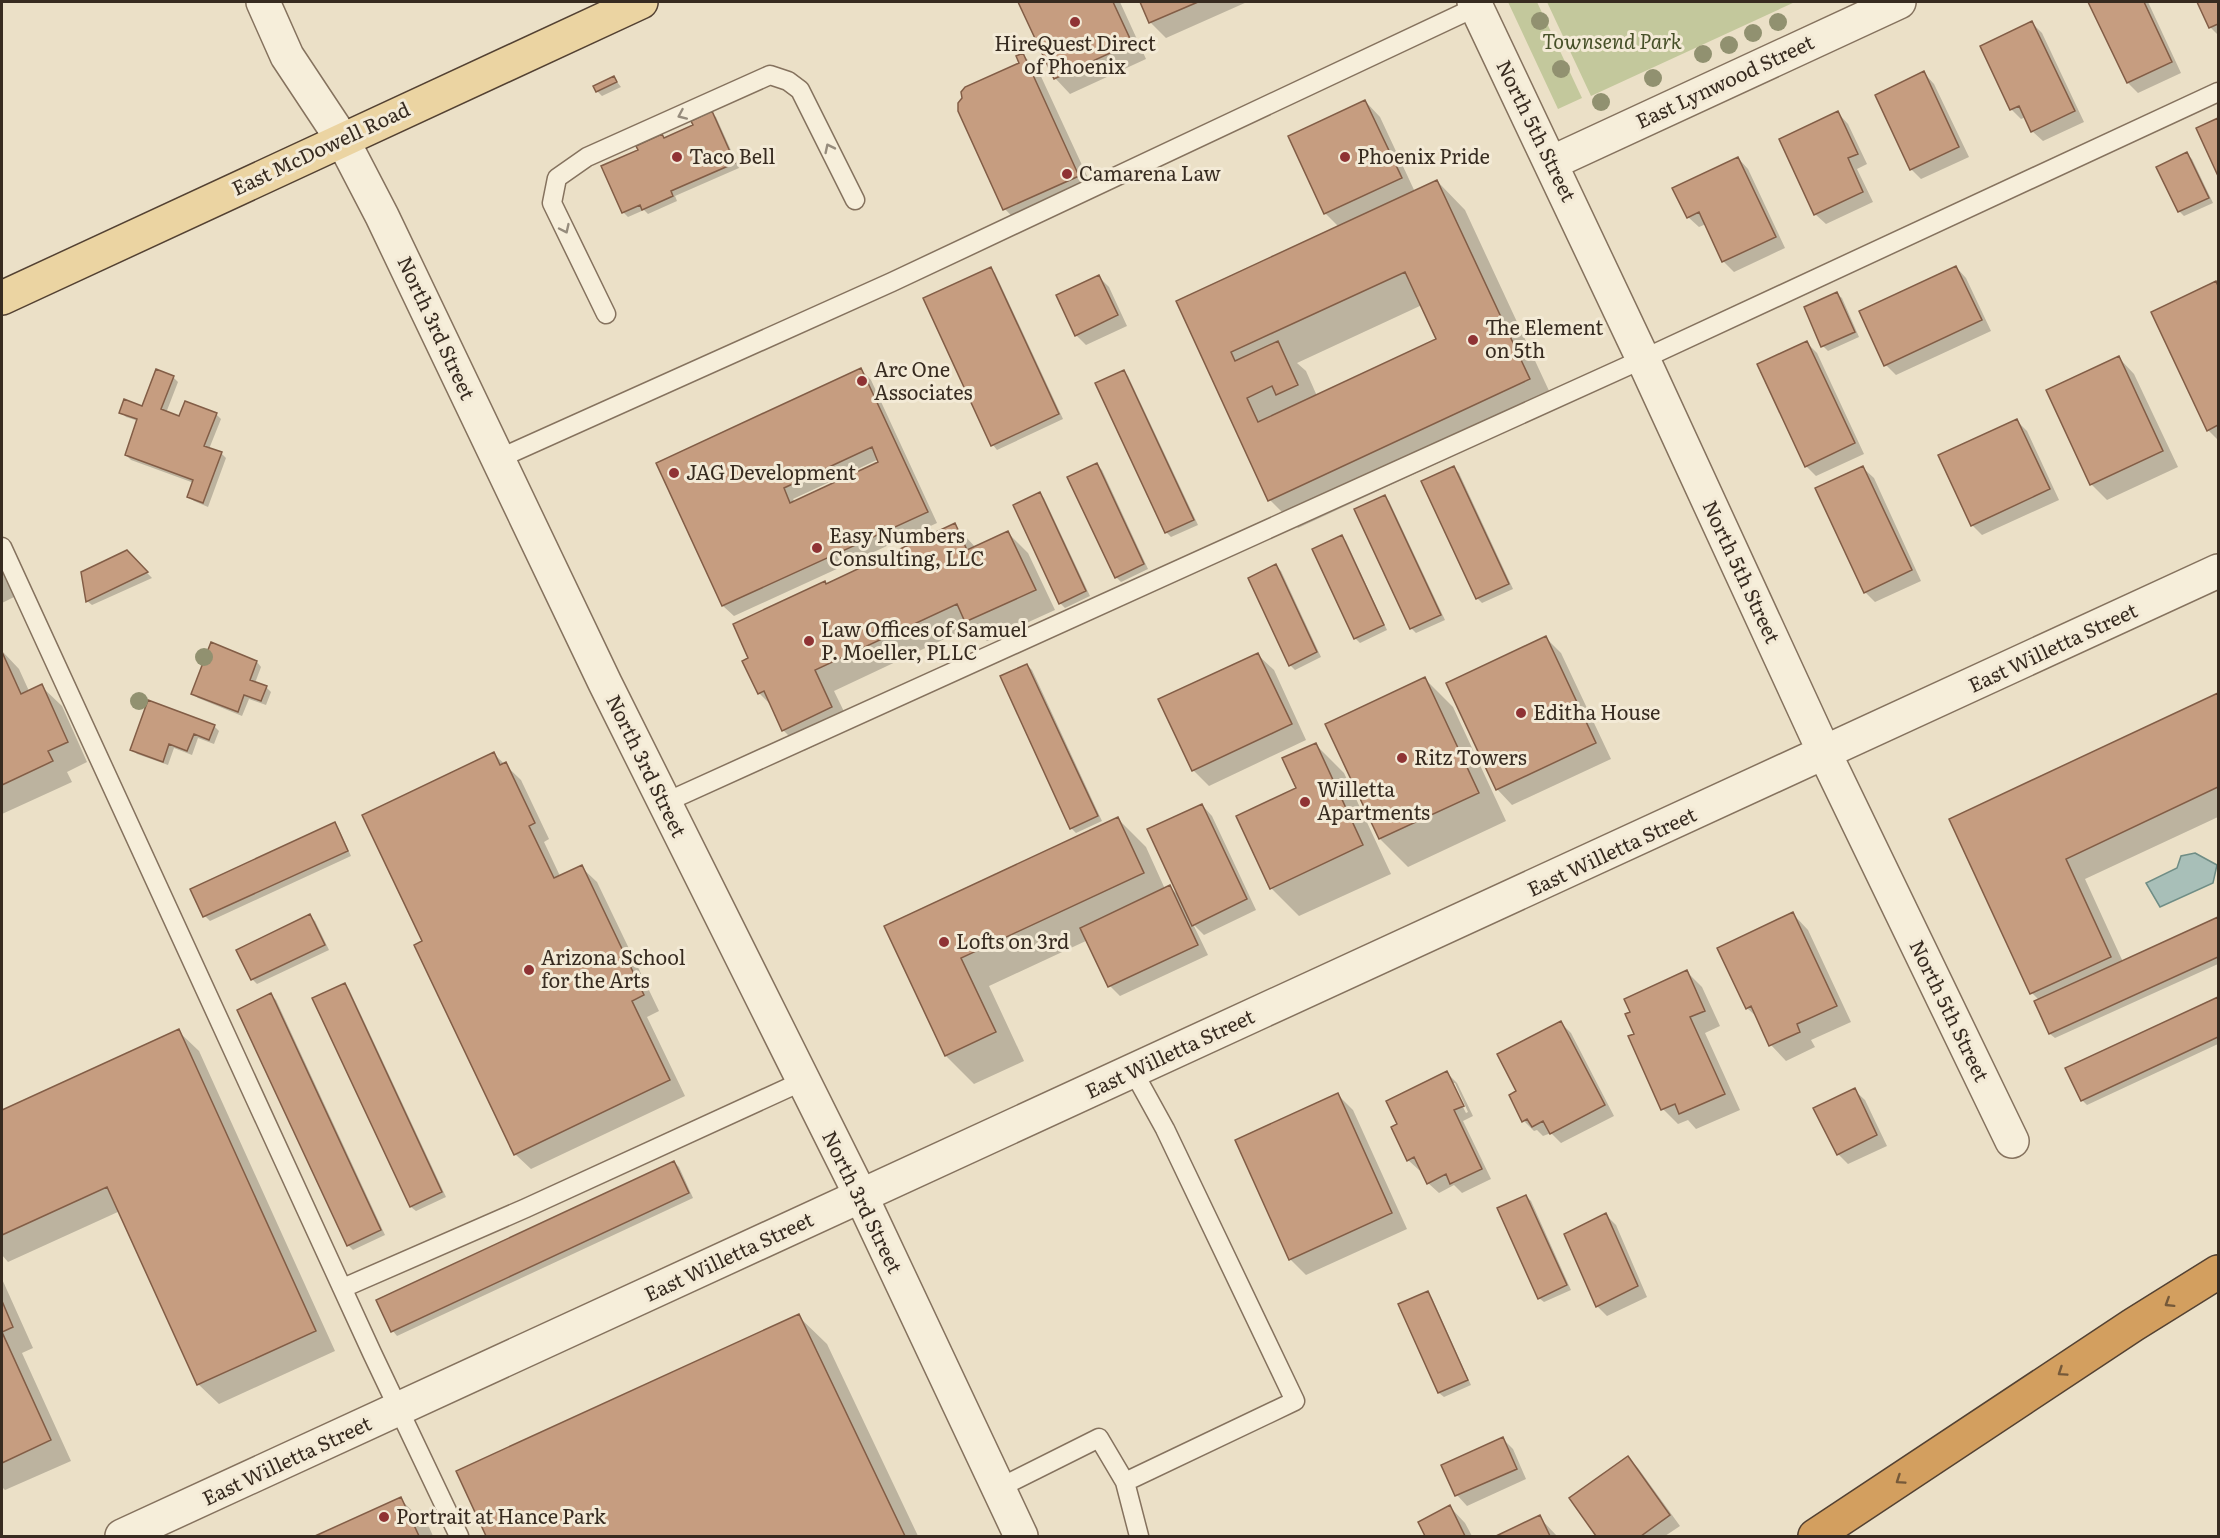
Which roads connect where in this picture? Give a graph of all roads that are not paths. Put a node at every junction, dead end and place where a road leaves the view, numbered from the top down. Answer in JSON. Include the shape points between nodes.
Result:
{"nodes":[{"id":1,"x":262,"y":2,"type":"edge"},
{"id":2,"x":641,"y":2,"type":"edge"},
{"id":3,"x":1899,"y":2,"type":"edge"},
{"id":4,"x":1475,"y":4,"type":"edge"},
{"id":5,"x":2218,"y":92,"type":"edge"},
{"id":6,"x":342,"y":139,"type":"junction"},
{"id":7,"x":1551,"y":163,"type":"junction"},
{"id":8,"x":855,"y":200,"type":"dead end"},
{"id":9,"x":2,"y":298,"type":"edge"},
{"id":10,"x":606,"y":314,"type":"dead end"},
{"id":11,"x":1644,"y":359,"type":"junction"},
{"id":12,"x":498,"y":459,"type":"junction"},
{"id":13,"x":2,"y":547,"type":"edge"},
{"id":14,"x":2218,"y":571,"type":"edge"},
{"id":15,"x":1825,"y":754,"type":"junction"},
{"id":16,"x":664,"y":803,"type":"junction"},
{"id":17,"x":1133,"y":1071,"type":"junction"},
{"id":18,"x":803,"y":1081,"type":"junction"},
{"id":19,"x":2012,"y":1141,"type":"dead end"},
{"id":20,"x":861,"y":1196,"type":"junction"},
{"id":21,"x":2218,"y":1272,"type":"edge"},
{"id":22,"x":343,"y":1288,"type":"junction"},
{"id":23,"x":399,"y":1409,"type":"junction"},
{"id":24,"x":1125,"y":1482,"type":"junction"},
{"id":25,"x":999,"y":1488,"type":"junction"},
{"id":26,"x":122,"y":1536,"type":"edge"},
{"id":27,"x":459,"y":1536,"type":"edge"},
{"id":28,"x":1021,"y":1536,"type":"edge"},
{"id":29,"x":1139,"y":1536,"type":"edge"},
{"id":30,"x":1815,"y":1536,"type":"edge"}],
"edges":[{"from":1,"to":6,"type":"street","name":"North 3rd Street","via":[[287,56]]},
{"from":2,"to":6,"type":"main road","name":"East McDowell Road"},
{"from":3,"to":7,"type":"street","name":"East Lynwood Street"},
{"from":4,"to":7,"type":"street","name":"North 5th Street"},
{"from":4,"to":12,"type":"lane","via":[[892,282]]},
{"from":5,"to":11,"type":"lane"},
{"from":6,"to":9,"type":"main road","name":"East McDowell Road"},
{"from":6,"to":12,"type":"street","name":"North 3rd Street"},
{"from":7,"to":11,"type":"street","name":"North 5th Street"},
{"from":8,"to":10,"type":"lane","one_way":true,"via":[[800,90],[770,75],[587,157],[557,178],[552,203]]},
{"from":11,"to":15,"type":"street","name":"North 5th Street"},
{"from":11,"to":16,"type":"lane"},
{"from":12,"to":16,"type":"street","name":"North 3rd Street"},
{"from":13,"to":22,"type":"lane"},
{"from":14,"to":15,"type":"street","name":"East Willetta Street"},
{"from":15,"to":17,"type":"street","name":"East Willetta Street"},
{"from":15,"to":19,"type":"street","name":"North 5th Street"},
{"from":16,"to":18,"type":"street","name":"North 3rd Street"},
{"from":17,"to":20,"type":"street","name":"East Willetta Street"},
{"from":17,"to":24,"type":"lane","via":[[1165,1129],[1295,1401]]},
{"from":18,"to":20,"type":"street","name":"North 3rd Street"},
{"from":18,"to":22,"type":"lane"},
{"from":20,"to":23,"type":"street","name":"East Willetta Street"},
{"from":20,"to":25,"type":"street","name":"North 3rd Street"},
{"from":21,"to":30,"type":"highway","one_way":true},
{"from":22,"to":23,"type":"lane"},
{"from":23,"to":26,"type":"street","name":"East Willetta Street"},
{"from":23,"to":27,"type":"lane"},
{"from":24,"to":25,"type":"lane","via":[[1099,1438]]},
{"from":24,"to":29,"type":"lane"},
{"from":25,"to":28,"type":"street","name":"North 3rd Street"}]}
